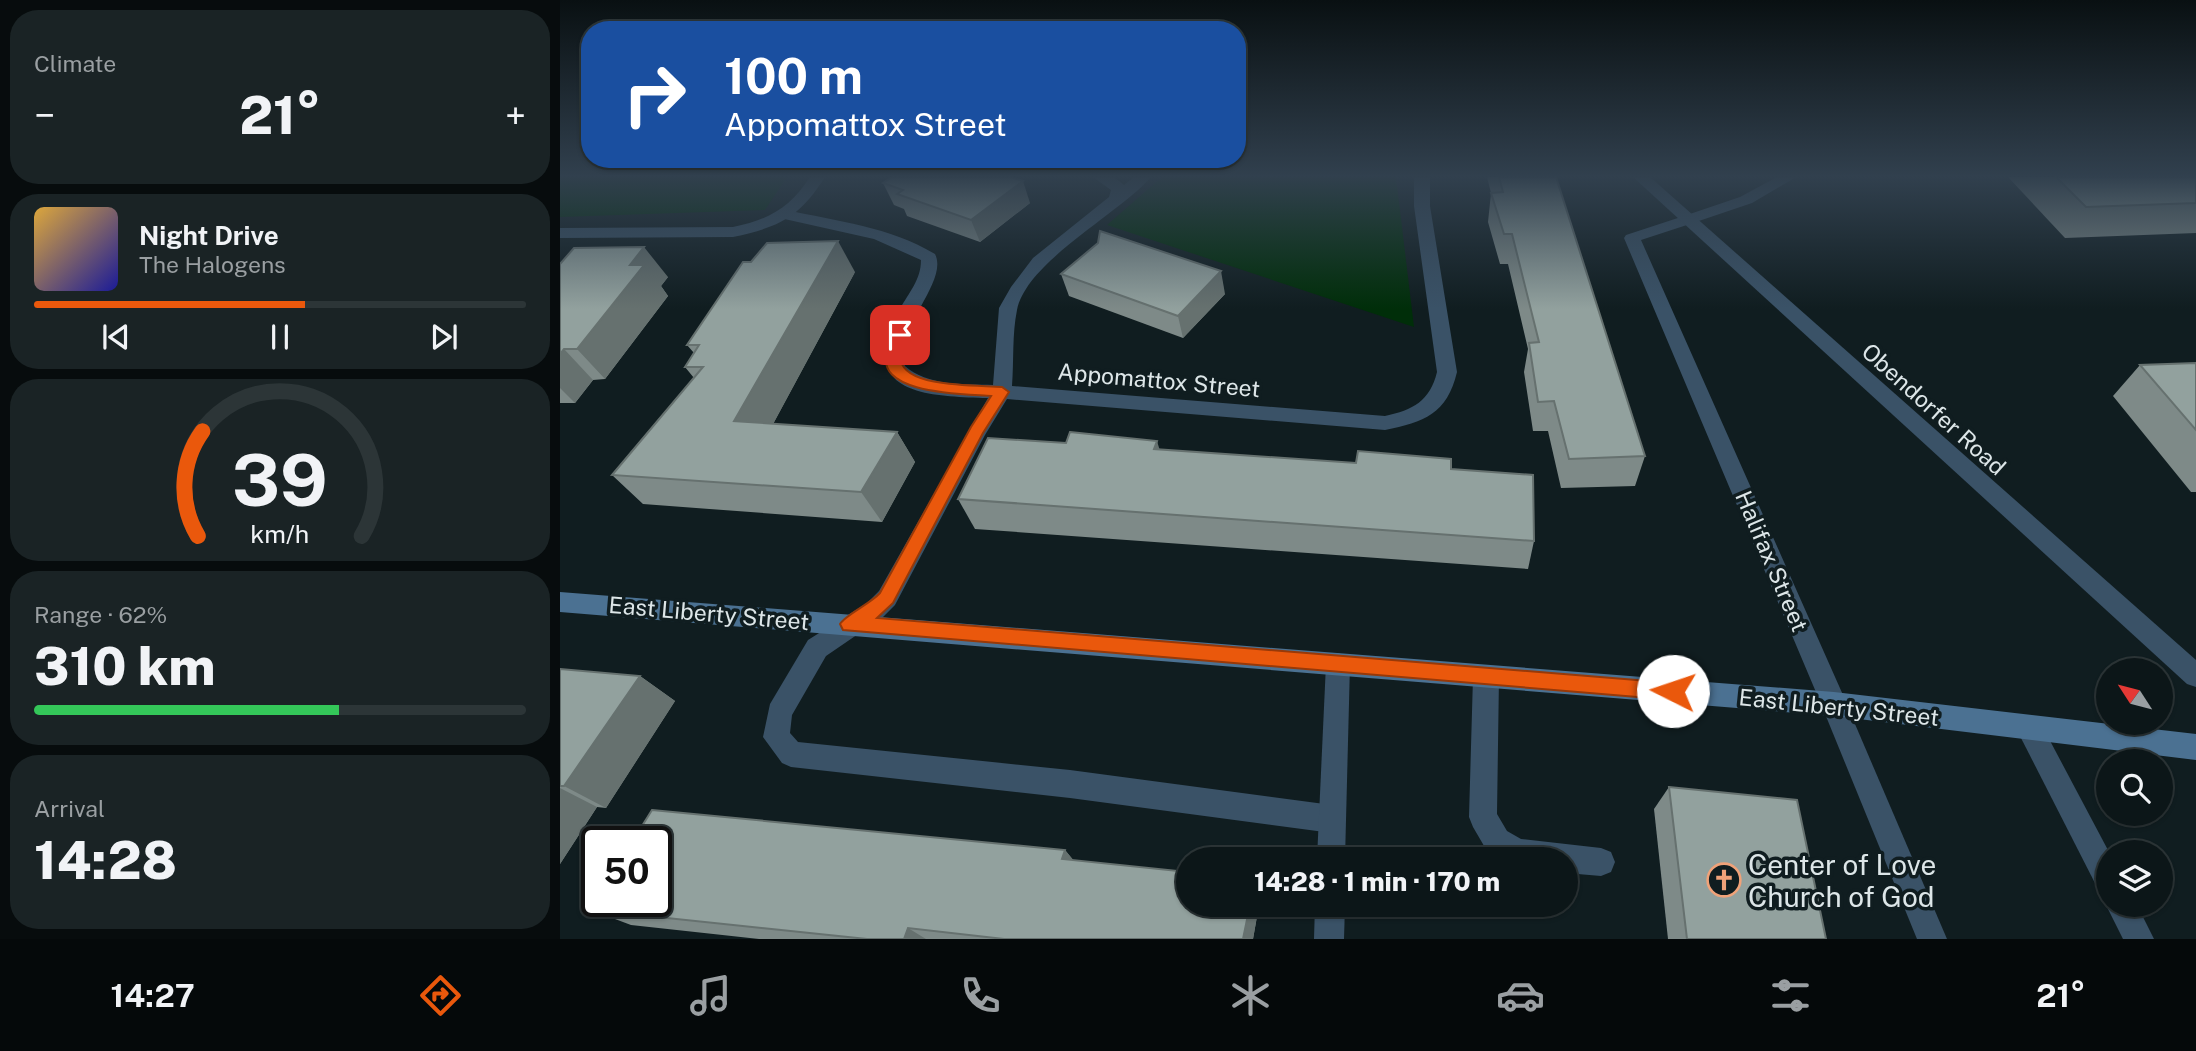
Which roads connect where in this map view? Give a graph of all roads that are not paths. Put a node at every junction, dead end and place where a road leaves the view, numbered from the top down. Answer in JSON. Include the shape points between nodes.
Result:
{"nodes":[{"id":1,"x":772,"y":221,"type":"edge"},
{"id":2,"x":813,"y":221,"type":"edge"},
{"id":3,"x":1090,"y":221,"type":"edge"},
{"id":4,"x":1424,"y":221,"type":"edge"},
{"id":5,"x":1684,"y":221,"type":"edge"},
{"id":6,"x":1688,"y":221,"type":"edge"},
{"id":7,"x":563,"y":236,"type":"edge"},
{"id":8,"x":1002,"y":392,"type":"junction"},
{"id":9,"x":560,"y":602,"type":"edge"},
{"id":10,"x":849,"y":624,"type":"junction"},
{"id":11,"x":1338,"y":664,"type":"junction"},
{"id":12,"x":2196,"y":676,"type":"edge"},
{"id":13,"x":1486,"y":677,"type":"junction"},
{"id":14,"x":1834,"y":704,"type":"junction"},
{"id":15,"x":2030,"y":729,"type":"junction"},
{"id":16,"x":2196,"y":747,"type":"edge"},
{"id":17,"x":1332,"y":819,"type":"junction"},
{"id":18,"x":1331,"y":847,"type":"edge"},
{"id":19,"x":2096,"y":856,"type":"edge"},
{"id":20,"x":1601,"y":862,"type":"dead end"},
{"id":21,"x":1329,"y":917,"type":"edge"},
{"id":22,"x":2127,"y":917,"type":"edge"},
{"id":23,"x":1329,"y":939,"type":"edge"},
{"id":24,"x":1932,"y":939,"type":"edge"},
{"id":25,"x":2139,"y":939,"type":"edge"}],
"edges":[{"from":1,"to":7,"type":"street","via":[[733,232]]},
{"from":2,"to":8,"type":"street","name":"Appomattox Street","via":[[864,232],[929,258],[931,273],[908,312],[892,357],[906,379],[921,385]]},
{"from":3,"to":8,"type":"street","via":[[1039,262],[1008,307]]},
{"from":4,"to":8,"type":"street","name":"Appomattox Street","via":[[1447,372],[1444,390],[1432,406],[1411,418],[1385,423]]},
{"from":5,"to":14,"type":"street","name":"Halifax Street","via":[[1632,238]]},
{"from":6,"to":12,"type":"street","name":"Obendorfer Road"},
{"from":8,"to":10,"type":"street","via":[[887,598],[876,610]]},
{"from":9,"to":10,"type":"main road","name":"East Liberty Street"},
{"from":10,"to":11,"type":"main road","name":"East Liberty Street"},
{"from":10,"to":17,"type":"street","via":[[817,648],[779,713],[776,737],[790,754],[1070,784]]},
{"from":11,"to":13,"type":"main road","name":"East Liberty Street"},
{"from":11,"to":17,"type":"street"},
{"from":13,"to":14,"type":"main road","name":"East Liberty Street"},
{"from":13,"to":20,"type":"street","via":[[1483,817],[1497,841],[1517,853]]},
{"from":14,"to":15,"type":"main road","name":"East Liberty Street"},
{"from":14,"to":24,"type":"street","name":"Halifax Street"},
{"from":15,"to":16,"type":"main road","name":"East Liberty Street"},
{"from":15,"to":19,"type":"street"},
{"from":17,"to":18,"type":"street"},
{"from":21,"to":23,"type":"street"},
{"from":22,"to":25,"type":"street"}]}
